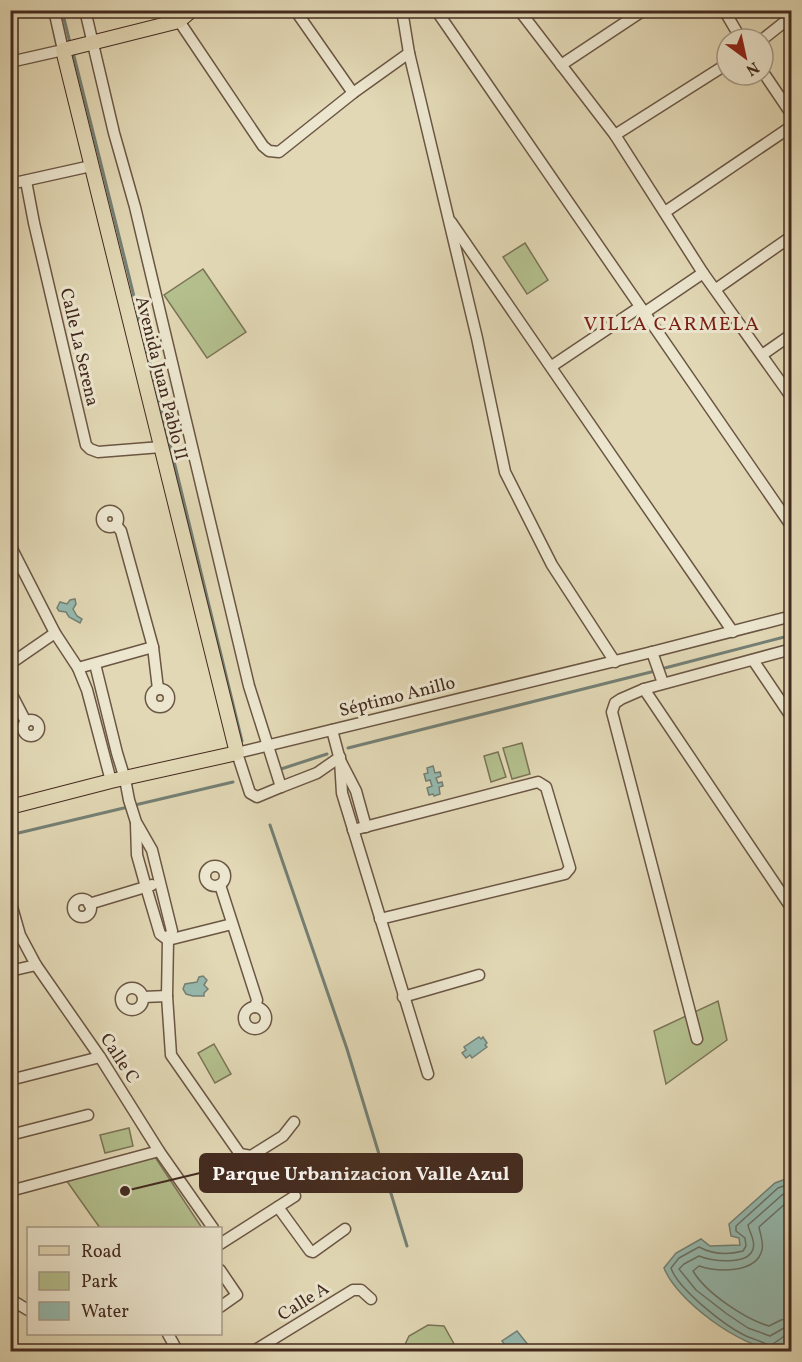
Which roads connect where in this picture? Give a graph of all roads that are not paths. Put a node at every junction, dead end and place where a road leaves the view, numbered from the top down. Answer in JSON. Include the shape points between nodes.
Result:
{"nodes":[{"id":1,"x":54,"y":10,"type":"edge"},
{"id":2,"x":85,"y":10,"type":"edge"},
{"id":3,"x":192,"y":10,"type":"edge"},
{"id":4,"x":296,"y":10,"type":"edge"},
{"id":5,"x":402,"y":10,"type":"edge"},
{"id":6,"x":436,"y":10,"type":"edge"},
{"id":7,"x":519,"y":10,"type":"edge"},
{"id":8,"x":644,"y":10,"type":"edge"},
{"id":9,"x":724,"y":10,"type":"edge"},
{"id":10,"x":792,"y":16,"type":"edge"},
{"id":11,"x":179,"y":21,"type":"junction"},
{"id":12,"x":734,"y":27,"type":"edge"},
{"id":13,"x":775,"y":29,"type":"edge"},
{"id":14,"x":92,"y":42,"type":"junction"},
{"id":15,"x":70,"y":48,"type":"junction"},
{"id":16,"x":409,"y":53,"type":"junction"},
{"id":17,"x":10,"y":62,"type":"edge"},
{"id":18,"x":561,"y":65,"type":"junction"},
{"id":19,"x":715,"y":72,"type":"edge"},
{"id":20,"x":773,"y":87,"type":"edge"},
{"id":21,"x":353,"y":93,"type":"junction"},
{"id":22,"x":792,"y":116,"type":"edge"},
{"id":23,"x":792,"y":126,"type":"edge"},
{"id":24,"x":615,"y":135,"type":"junction"},
{"id":25,"x":91,"y":166,"type":"junction"},
{"id":26,"x":26,"y":181,"type":"junction"},
{"id":27,"x":10,"y":184,"type":"edge"},
{"id":28,"x":665,"y":212,"type":"junction"},
{"id":29,"x":448,"y":216,"type":"junction"},
{"id":30,"x":792,"y":236,"type":"edge"},
{"id":31,"x":703,"y":273,"type":"junction"},
{"id":32,"x":716,"y":289,"type":"junction"},
{"id":33,"x":642,"y":310,"type":"junction"},
{"id":34,"x":792,"y":334,"type":"edge"},
{"id":35,"x":762,"y":355,"type":"junction"},
{"id":36,"x":552,"y":366,"type":"junction"},
{"id":37,"x":792,"y":399,"type":"edge"},
{"id":38,"x":161,"y":447,"type":"junction"},
{"id":39,"x":116,"y":525,"type":"dead end"},
{"id":40,"x":792,"y":527,"type":"edge"},
{"id":41,"x":11,"y":547,"type":"edge"},
{"id":42,"x":792,"y":616,"type":"edge"},
{"id":43,"x":733,"y":632,"type":"junction"},
{"id":44,"x":55,"y":633,"type":"junction"},
{"id":45,"x":153,"y":647,"type":"junction"},
{"id":46,"x":792,"y":650,"type":"edge"},
{"id":47,"x":753,"y":660,"type":"junction"},
{"id":48,"x":615,"y":662,"type":"junction"},
{"id":49,"x":655,"y":663,"type":"junction"},
{"id":50,"x":10,"y":664,"type":"edge"},
{"id":51,"x":95,"y":664,"type":"junction"},
{"id":52,"x":78,"y":668,"type":"junction"},
{"id":53,"x":663,"y":684,"type":"junction"},
{"id":54,"x":158,"y":689,"type":"dead end"},
{"id":55,"x":644,"y":689,"type":"junction"},
{"id":56,"x":10,"y":691,"type":"edge"},
{"id":57,"x":792,"y":718,"type":"edge"},
{"id":58,"x":26,"y":722,"type":"dead end"},
{"id":59,"x":332,"y":730,"type":"junction"},
{"id":60,"x":266,"y":747,"type":"junction"},
{"id":61,"x":237,"y":753,"type":"junction"},
{"id":62,"x":340,"y":758,"type":"junction"},
{"id":63,"x":125,"y":778,"type":"junction"},
{"id":64,"x":111,"y":782,"type":"junction"},
{"id":65,"x":281,"y":787,"type":"junction"},
{"id":66,"x":10,"y":807,"type":"edge"},
{"id":67,"x":135,"y":819,"type":"junction"},
{"id":68,"x":366,"y":827,"type":"junction"},
{"id":69,"x":353,"y":831,"type":"junction"},
{"id":70,"x":161,"y":882,"type":"junction"},
{"id":71,"x":220,"y":885,"type":"dead end"},
{"id":72,"x":146,"y":887,"type":"junction"},
{"id":73,"x":10,"y":900,"type":"edge"},
{"id":74,"x":89,"y":904,"type":"dead end"},
{"id":75,"x":792,"y":909,"type":"edge"},
{"id":76,"x":380,"y":919,"type":"junction"},
{"id":77,"x":232,"y":924,"type":"junction"},
{"id":78,"x":168,"y":940,"type":"junction"},
{"id":79,"x":36,"y":965,"type":"junction"},
{"id":80,"x":10,"y":971,"type":"edge"},
{"id":81,"x":478,"y":975,"type":"dead end"},
{"id":82,"x":167,"y":996,"type":"junction"},
{"id":83,"x":143,"y":997,"type":"dead end"},
{"id":84,"x":403,"y":997,"type":"junction"},
{"id":85,"x":255,"y":1007,"type":"dead end"},
{"id":86,"x":697,"y":1039,"type":"dead end"},
{"id":87,"x":100,"y":1057,"type":"junction"},
{"id":88,"x":428,"y":1074,"type":"dead end"},
{"id":89,"x":10,"y":1080,"type":"edge"},
{"id":90,"x":88,"y":1115,"type":"dead end"},
{"id":91,"x":294,"y":1122,"type":"dead end"},
{"id":92,"x":10,"y":1135,"type":"edge"},
{"id":93,"x":159,"y":1151,"type":"junction"},
{"id":94,"x":10,"y":1191,"type":"edge"},
{"id":95,"x":295,"y":1196,"type":"dead end"},
{"id":96,"x":278,"y":1207,"type":"junction"},
{"id":97,"x":212,"y":1227,"type":"edge"},
{"id":98,"x":345,"y":1229,"type":"dead end"},
{"id":99,"x":222,"y":1241,"type":"edge"},
{"id":100,"x":222,"y":1273,"type":"edge"},
{"id":101,"x":10,"y":1299,"type":"edge"},
{"id":102,"x":370,"y":1299,"type":"dead end"},
{"id":103,"x":222,"y":1306,"type":"edge"},
{"id":104,"x":27,"y":1309,"type":"edge"},
{"id":105,"x":169,"y":1335,"type":"edge"},
{"id":106,"x":178,"y":1352,"type":"edge"},
{"id":107,"x":252,"y":1352,"type":"edge"}],
"edges":[{"from":1,"to":15,"type":"street","name":"Avenida Juan Pablo II"},
{"from":2,"to":14,"type":"street"},
{"from":3,"to":11,"type":"main road"},
{"from":4,"to":21,"type":"street"},
{"from":5,"to":16,"type":"street"},
{"from":6,"to":33,"type":"street"},
{"from":7,"to":18,"type":"street"},
{"from":8,"to":18,"type":"street"},
{"from":9,"to":12,"type":"street"},
{"from":10,"to":13,"type":"street"},
{"from":11,"to":14,"type":"main road"},
{"from":11,"to":21,"type":"street","via":[[269,151],[279,152]]},
{"from":14,"to":15,"type":"main road"},
{"from":14,"to":60,"type":"street"},
{"from":15,"to":17,"type":"street"},
{"from":15,"to":25,"type":"main road","name":"Avenida Juan Pablo II"},
{"from":16,"to":21,"type":"street"},
{"from":16,"to":29,"type":"street"},
{"from":18,"to":24,"type":"street"},
{"from":19,"to":24,"type":"street"},
{"from":20,"to":22,"type":"street"},
{"from":23,"to":28,"type":"street"},
{"from":24,"to":28,"type":"street"},
{"from":25,"to":26,"type":"street"},
{"from":25,"to":38,"type":"main road","name":"Avenida Juan Pablo II"},
{"from":26,"to":27,"type":"street"},
{"from":26,"to":38,"type":"street","name":"Calle La Serena","via":[[86,445],[98,452]]},
{"from":28,"to":31,"type":"street"},
{"from":29,"to":36,"type":"street"},
{"from":29,"to":48,"type":"street","via":[[504,472],[552,565]]},
{"from":30,"to":32,"type":"street"},
{"from":31,"to":32,"type":"street"},
{"from":31,"to":33,"type":"street"},
{"from":32,"to":35,"type":"street"},
{"from":33,"to":36,"type":"street"},
{"from":33,"to":40,"type":"street"},
{"from":34,"to":35,"type":"street"},
{"from":35,"to":37,"type":"street"},
{"from":36,"to":43,"type":"street"},
{"from":38,"to":61,"type":"main road","name":"Avenida Juan Pablo II"},
{"from":39,"to":45,"type":"street","via":[[121,531]]},
{"from":41,"to":44,"type":"street"},
{"from":42,"to":43,"type":"street","name":"Séptimo Anillo"},
{"from":43,"to":49,"type":"street","name":"Séptimo Anillo"},
{"from":44,"to":50,"type":"street"},
{"from":44,"to":52,"type":"street"},
{"from":45,"to":51,"type":"street"},
{"from":45,"to":54,"type":"street"},
{"from":46,"to":47,"type":"street"},
{"from":47,"to":53,"type":"street"},
{"from":47,"to":57,"type":"street"},
{"from":48,"to":49,"type":"street","name":"Séptimo Anillo"},
{"from":48,"to":59,"type":"street","name":"Séptimo Anillo"},
{"from":49,"to":53,"type":"street"},
{"from":51,"to":52,"type":"street"},
{"from":51,"to":63,"type":"street"},
{"from":52,"to":64,"type":"street"},
{"from":53,"to":55,"type":"street"},
{"from":55,"to":75,"type":"street"},
{"from":55,"to":86,"type":"street","via":[[615,703],[612,712]]},
{"from":56,"to":58,"type":"street"},
{"from":59,"to":60,"type":"street","name":"Séptimo Anillo"},
{"from":59,"to":62,"type":"street"},
{"from":60,"to":61,"type":"street","name":"Séptimo Anillo"},
{"from":60,"to":65,"type":"street"},
{"from":61,"to":63,"type":"main road","name":"Séptimo Anillo"},
{"from":61,"to":65,"type":"street","via":[[250,793],[257,796]]},
{"from":62,"to":65,"type":"street","via":[[317,773]]},
{"from":62,"to":68,"type":"street","via":[[357,791]]},
{"from":62,"to":69,"type":"street","via":[[340,784]]},
{"from":63,"to":64,"type":"main road","name":"Séptimo Anillo"},
{"from":63,"to":67,"type":"street"},
{"from":64,"to":66,"type":"main road","name":"Séptimo Anillo"},
{"from":67,"to":70,"type":"street","via":[[152,850]]},
{"from":67,"to":72,"type":"street","via":[[137,855]]},
{"from":68,"to":69,"type":"street"},
{"from":68,"to":76,"type":"street","via":[[541,782],[546,787],[570,868],[565,874]]},
{"from":69,"to":76,"type":"street"},
{"from":70,"to":72,"type":"street"},
{"from":70,"to":78,"type":"street","via":[[172,931]]},
{"from":71,"to":77,"type":"street"},
{"from":72,"to":74,"type":"street"},
{"from":72,"to":78,"type":"street","via":[[160,934]]},
{"from":73,"to":79,"type":"street","name":"Calle C","via":[[20,935]]},
{"from":76,"to":84,"type":"street"},
{"from":77,"to":78,"type":"street"},
{"from":77,"to":85,"type":"street"},
{"from":78,"to":82,"type":"street"},
{"from":79,"to":80,"type":"street"},
{"from":79,"to":87,"type":"street","name":"Calle C"},
{"from":81,"to":84,"type":"street"},
{"from":82,"to":83,"type":"street"},
{"from":82,"to":91,"type":"street","via":[[171,1055],[240,1154],[251,1156],[283,1136]]},
{"from":84,"to":88,"type":"street"},
{"from":87,"to":89,"type":"street"},
{"from":87,"to":93,"type":"street","name":"Calle C"},
{"from":90,"to":92,"type":"street"},
{"from":93,"to":94,"type":"street"},
{"from":93,"to":97,"type":"street","name":"Calle C"},
{"from":95,"to":96,"type":"street"},
{"from":96,"to":98,"type":"street","via":[[313,1252]]},
{"from":96,"to":99,"type":"street"},
{"from":100,"to":103,"type":"street","via":[[237,1295]]},
{"from":101,"to":104,"type":"street"},
{"from":102,"to":107,"type":"street","name":"Calle A","via":[[361,1290],[353,1290]]},
{"from":105,"to":106,"type":"street"}]}
